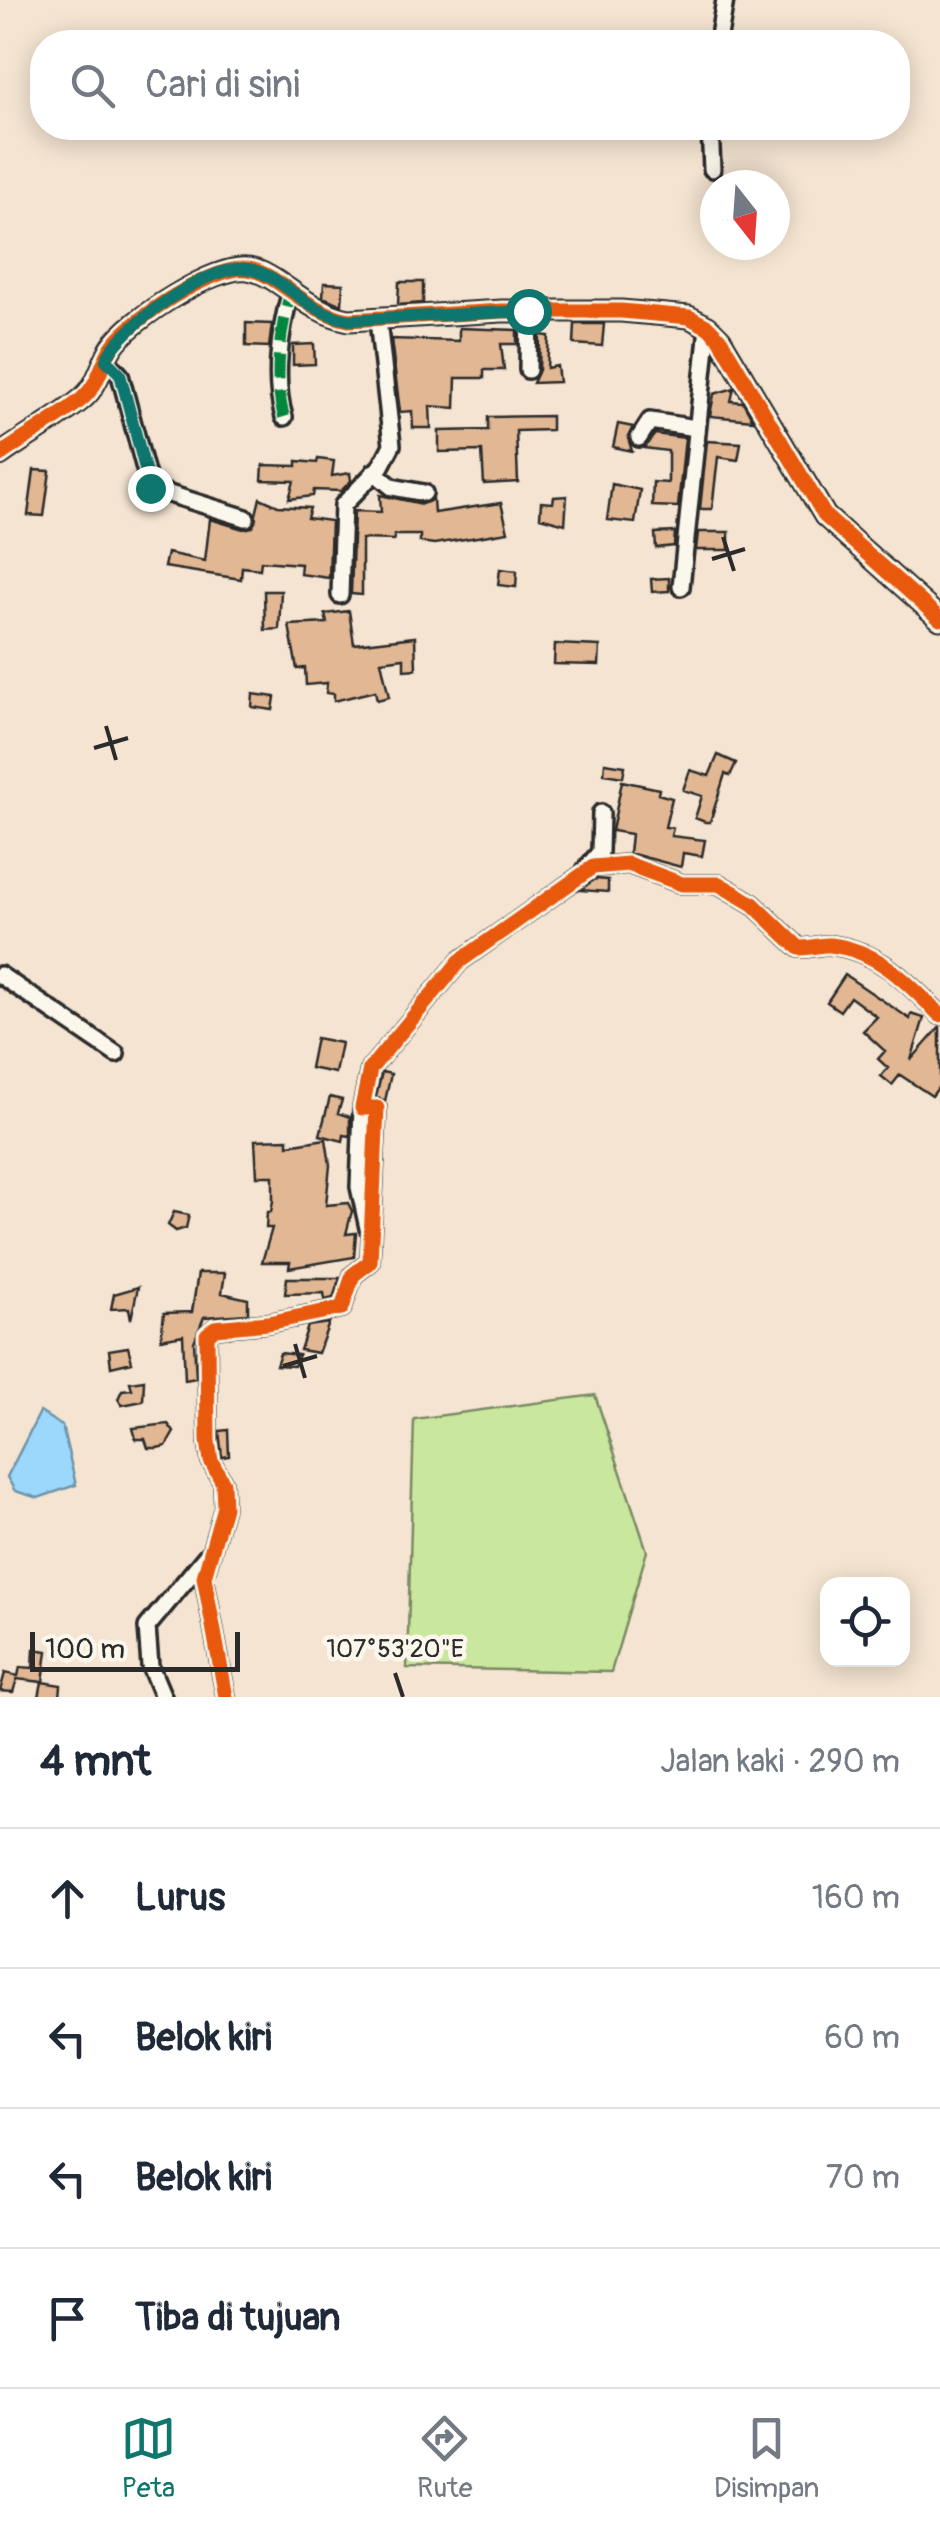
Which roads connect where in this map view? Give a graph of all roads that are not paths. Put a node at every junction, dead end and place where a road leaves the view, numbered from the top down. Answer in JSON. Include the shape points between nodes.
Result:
{"nodes":[{"id":1,"x":725,"y":0,"type":"edge"},
{"id":2,"x":720,"y":30,"type":"edge"},
{"id":3,"x":711,"y":140,"type":"edge"},
{"id":4,"x":712,"y":169,"type":"dead end"},
{"id":5,"x":290,"y":294,"type":"junction"},
{"id":6,"x":528,"y":311,"type":"junction"},
{"id":7,"x":378,"y":320,"type":"junction"},
{"id":8,"x":708,"y":327,"type":"junction"},
{"id":9,"x":106,"y":360,"type":"junction"},
{"id":10,"x":528,"y":370,"type":"dead end"},
{"id":11,"x":284,"y":417,"type":"dead end"},
{"id":12,"x":696,"y":428,"type":"junction"},
{"id":13,"x":639,"y":438,"type":"dead end"},
{"id":14,"x":0,"y":455,"type":"edge"},
{"id":15,"x":374,"y":472,"type":"junction"},
{"id":16,"x":424,"y":493,"type":"dead end"},
{"id":17,"x":246,"y":518,"type":"dead end"},
{"id":18,"x":680,"y":587,"type":"dead end"},
{"id":19,"x":340,"y":595,"type":"dead end"},
{"id":20,"x":940,"y":620,"type":"edge"},
{"id":21,"x":601,"y":813,"type":"dead end"},
{"id":22,"x":582,"y":874,"type":"junction"},
{"id":23,"x":0,"y":976,"type":"edge"},
{"id":24,"x":940,"y":1015,"type":"edge"},
{"id":25,"x":116,"y":1054,"type":"dead end"},
{"id":26,"x":208,"y":1555,"type":"junction"},
{"id":27,"x":162,"y":1697,"type":"edge"},
{"id":28,"x":226,"y":1697,"type":"edge"}],
"edges":[{"from":1,"to":2,"type":"street"},
{"from":3,"to":4,"type":"street"},
{"from":5,"to":7,"type":"street","via":[[324,316]]},
{"from":5,"to":9,"type":"street","via":[[256,271],[220,272],[130,329]]},
{"from":5,"to":11,"type":"street","via":[[282,332]]},
{"from":6,"to":7,"type":"street"},
{"from":6,"to":8,"type":"street","via":[[654,314]]},
{"from":6,"to":10,"type":"street"},
{"from":7,"to":15,"type":"street","via":[[394,437]]},
{"from":8,"to":12,"type":"street"},
{"from":8,"to":20,"type":"street","via":[[825,516]]},
{"from":9,"to":14,"type":"street","via":[[86,396]]},
{"from":9,"to":17,"type":"street","via":[[120,374],[150,488]]},
{"from":12,"to":13,"type":"street","via":[[650,421]]},
{"from":12,"to":18,"type":"street"},
{"from":15,"to":16,"type":"street","via":[[392,487]]},
{"from":15,"to":19,"type":"street","via":[[343,506]]},
{"from":21,"to":22,"type":"street","via":[[600,852]]},
{"from":22,"to":24,"type":"street","via":[[628,864],[682,884],[719,884],[753,904],[800,948],[826,944],[860,951],[898,972]]},
{"from":22,"to":26,"type":"street","via":[[460,961],[370,1069],[362,1108],[377,1108],[372,1246],[370,1262],[353,1275],[342,1308],[215,1328],[207,1335],[208,1441],[224,1507]]},
{"from":23,"to":25,"type":"street"},
{"from":26,"to":27,"type":"street","via":[[147,1626],[150,1666]]},
{"from":26,"to":28,"type":"street","via":[[207,1613]]}]}
